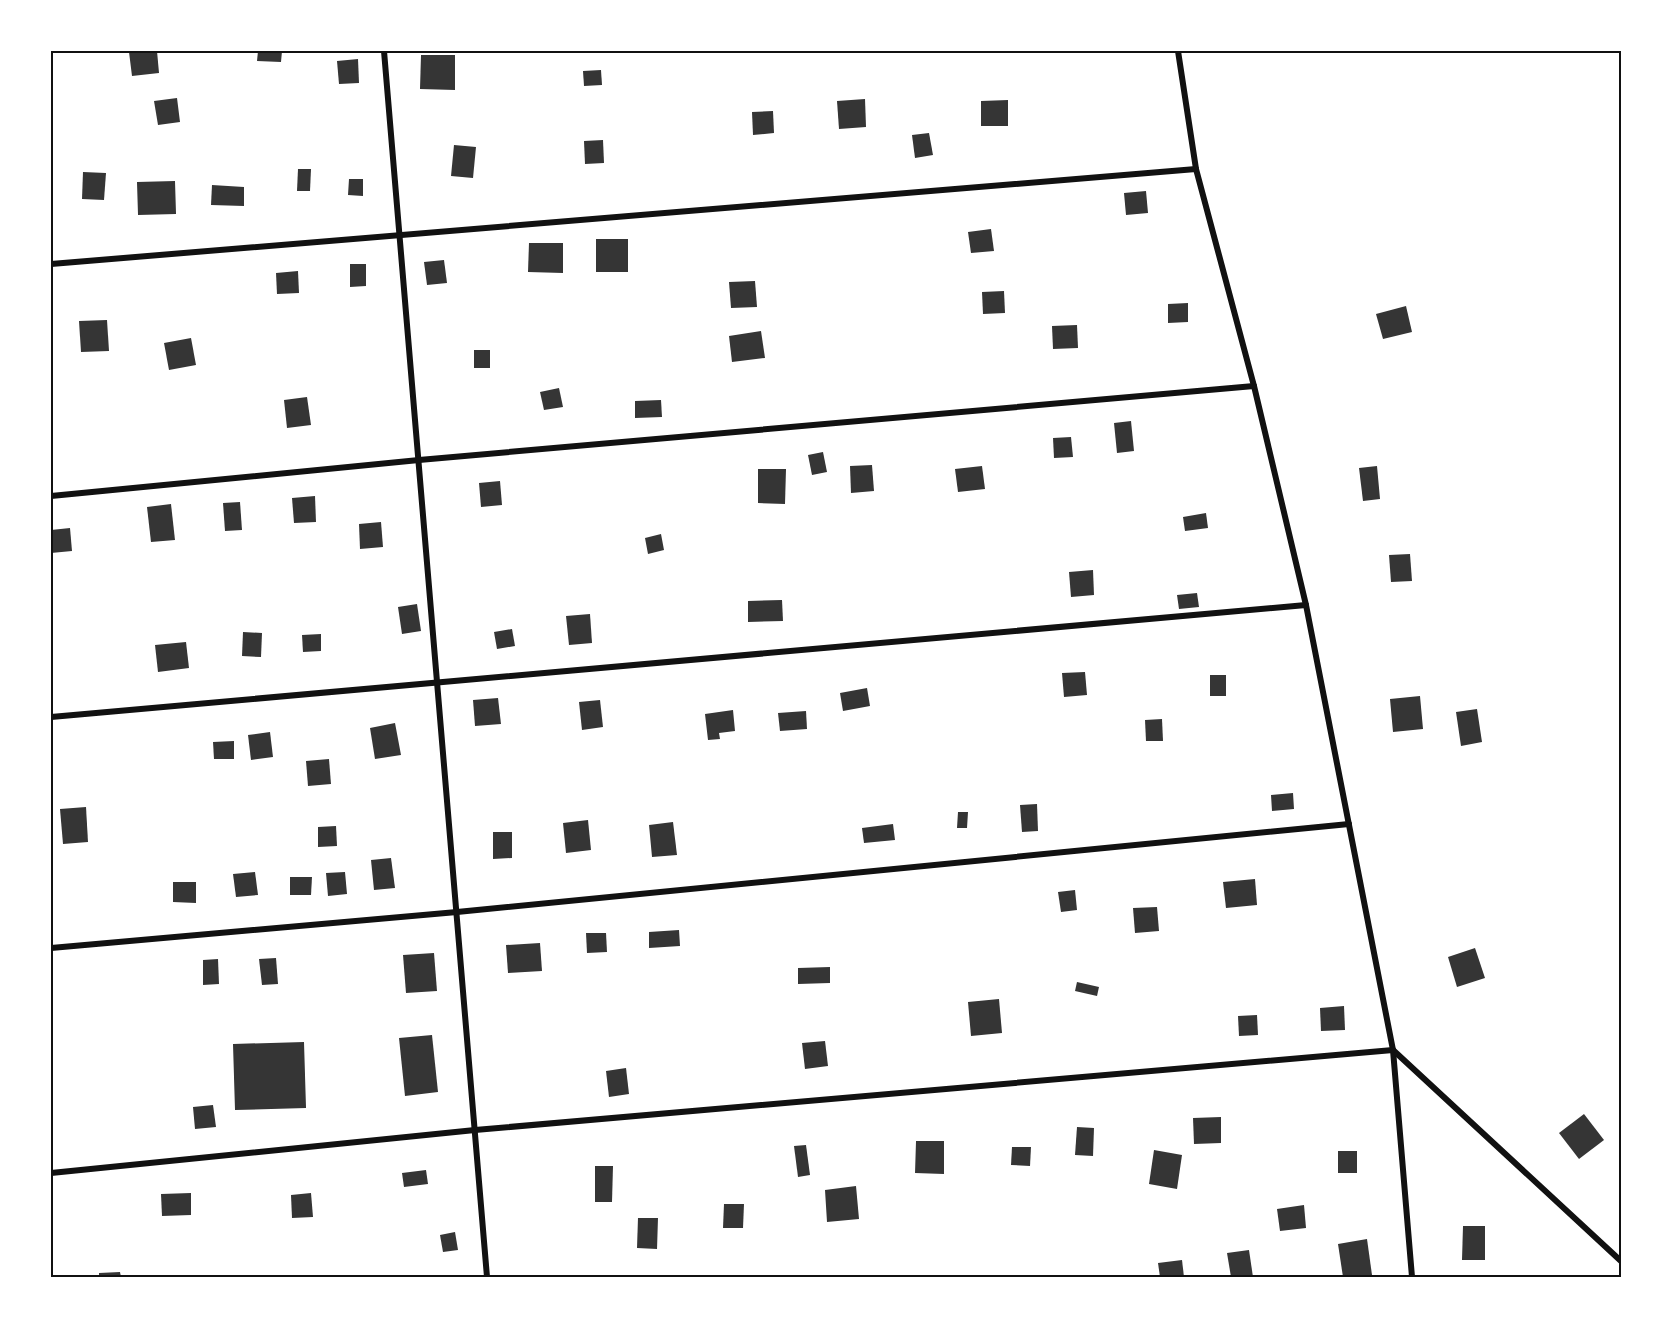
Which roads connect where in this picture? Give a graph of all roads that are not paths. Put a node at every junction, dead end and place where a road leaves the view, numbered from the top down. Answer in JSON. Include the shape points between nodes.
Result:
{"nodes":[{"id":1,"x":384,"y":51,"type":"edge"},
{"id":2,"x":1178,"y":51,"type":"edge"},
{"id":3,"x":1196,"y":169,"type":"junction"},
{"id":4,"x":400,"y":236,"type":"junction"},
{"id":5,"x":51,"y":264,"type":"edge"},
{"id":6,"x":1254,"y":386,"type":"junction"},
{"id":7,"x":419,"y":460,"type":"junction"},
{"id":8,"x":51,"y":496,"type":"edge"},
{"id":9,"x":1306,"y":604,"type":"junction"},
{"id":10,"x":437,"y":684,"type":"junction"},
{"id":11,"x":51,"y":717,"type":"edge"},
{"id":12,"x":1349,"y":824,"type":"junction"},
{"id":13,"x":457,"y":912,"type":"junction"},
{"id":14,"x":51,"y":948,"type":"edge"},
{"id":15,"x":1393,"y":1050,"type":"junction"},
{"id":16,"x":475,"y":1130,"type":"junction"},
{"id":17,"x":51,"y":1173,"type":"edge"},
{"id":18,"x":1622,"y":1262,"type":"edge"},
{"id":19,"x":487,"y":1277,"type":"edge"},
{"id":20,"x":1412,"y":1277,"type":"edge"}],
"edges":[{"from":1,"to":4,"type":"street"},
{"from":2,"to":3,"type":"street"},
{"from":3,"to":4,"type":"street"},
{"from":3,"to":6,"type":"street"},
{"from":4,"to":5,"type":"street"},
{"from":4,"to":7,"type":"street"},
{"from":6,"to":7,"type":"street"},
{"from":6,"to":9,"type":"street"},
{"from":7,"to":8,"type":"street"},
{"from":7,"to":10,"type":"street"},
{"from":9,"to":10,"type":"street"},
{"from":9,"to":12,"type":"street"},
{"from":10,"to":11,"type":"street"},
{"from":10,"to":13,"type":"street"},
{"from":12,"to":13,"type":"street"},
{"from":12,"to":15,"type":"street"},
{"from":13,"to":14,"type":"street"},
{"from":13,"to":16,"type":"street"},
{"from":15,"to":16,"type":"street"},
{"from":15,"to":18,"type":"street"},
{"from":15,"to":20,"type":"street"},
{"from":16,"to":17,"type":"street"},
{"from":16,"to":19,"type":"street"}]}
